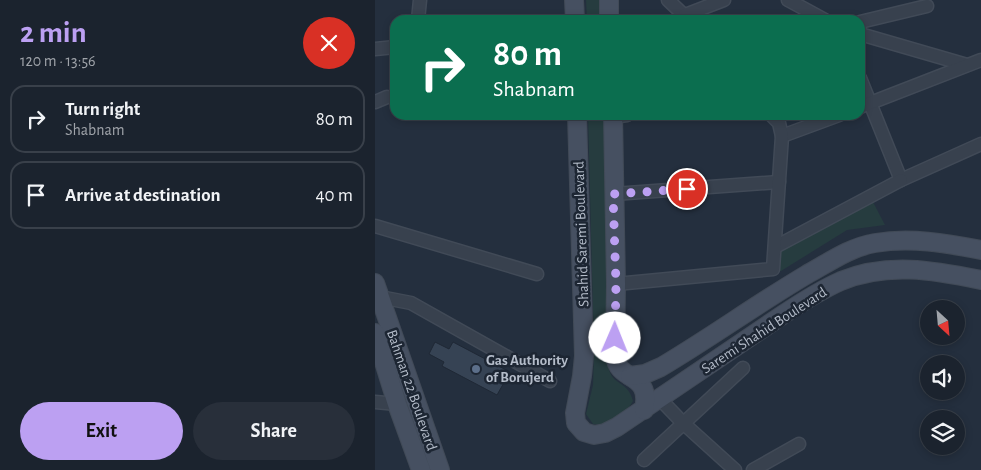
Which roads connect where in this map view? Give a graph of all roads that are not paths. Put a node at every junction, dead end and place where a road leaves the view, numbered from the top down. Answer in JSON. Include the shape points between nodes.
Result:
{"nodes":[{"id":1,"x":419,"y":0,"type":"edge"},
{"id":2,"x":574,"y":0,"type":"edge"},
{"id":3,"x":609,"y":0,"type":"edge"},
{"id":4,"x":668,"y":0,"type":"edge"},
{"id":5,"x":724,"y":0,"type":"edge"},
{"id":6,"x":788,"y":0,"type":"edge"},
{"id":7,"x":927,"y":6,"type":"dead end"},
{"id":8,"x":418,"y":15,"type":"edge"},
{"id":9,"x":575,"y":15,"type":"edge"},
{"id":10,"x":609,"y":15,"type":"edge"},
{"id":11,"x":684,"y":15,"type":"edge"},
{"id":12,"x":693,"y":15,"type":"edge"},
{"id":13,"x":816,"y":15,"type":"edge"},
{"id":14,"x":865,"y":21,"type":"edge"},
{"id":15,"x":865,"y":35,"type":"edge"},
{"id":16,"x":390,"y":48,"type":"edge"},
{"id":17,"x":375,"y":49,"type":"edge"},
{"id":18,"x":981,"y":60,"type":"edge"},
{"id":19,"x":967,"y":65,"type":"junction"},
{"id":20,"x":865,"y":105,"type":"edge"},
{"id":21,"x":577,"y":120,"type":"edge"},
{"id":22,"x":617,"y":120,"type":"edge"},
{"id":23,"x":776,"y":120,"type":"edge"},
{"id":24,"x":825,"y":120,"type":"edge"},
{"id":25,"x":782,"y":136,"type":"junction"},
{"id":26,"x":981,"y":144,"type":"edge"},
{"id":27,"x":901,"y":180,"type":"junction"},
{"id":28,"x":779,"y":182,"type":"junction"},
{"id":29,"x":613,"y":194,"type":"junction"},
{"id":30,"x":375,"y":226,"type":"edge"},
{"id":31,"x":775,"y":247,"type":"junction"},
{"id":32,"x":981,"y":250,"type":"edge"},
{"id":33,"x":537,"y":274,"type":"dead end"},
{"id":34,"x":981,"y":280,"type":"edge"},
{"id":35,"x":616,"y":284,"type":"junction"},
{"id":36,"x":377,"y":290,"type":"edge"},
{"id":37,"x":375,"y":333,"type":"edge"},
{"id":38,"x":743,"y":368,"type":"dead end"},
{"id":39,"x":630,"y":376,"type":"junction"},
{"id":40,"x":550,"y":381,"type":"dead end"},
{"id":41,"x":660,"y":399,"type":"junction"},
{"id":42,"x":375,"y":402,"type":"edge"},
{"id":43,"x":397,"y":404,"type":"junction"},
{"id":44,"x":644,"y":410,"type":"junction"},
{"id":45,"x":683,"y":423,"type":"junction"},
{"id":46,"x":799,"y":444,"type":"dead end"},
{"id":47,"x":645,"y":460,"type":"dead end"},
{"id":48,"x":421,"y":470,"type":"edge"},
{"id":49,"x":439,"y":470,"type":"edge"},
{"id":50,"x":735,"y":470,"type":"edge"},
{"id":51,"x":753,"y":470,"type":"edge"}],
"edges":[{"from":1,"to":8,"type":"street"},
{"from":2,"to":9,"type":"main road"},
{"from":3,"to":10,"type":"main road"},
{"from":4,"to":11,"type":"street"},
{"from":5,"to":12,"type":"street"},
{"from":6,"to":13,"type":"street"},
{"from":7,"to":14,"type":"street"},
{"from":15,"to":19,"type":"street"},
{"from":16,"to":17,"type":"street"},
{"from":18,"to":19,"type":"street"},
{"from":19,"to":20,"type":"street"},
{"from":20,"to":27,"type":"street"},
{"from":21,"to":44,"type":"main road","name":"Shahid Saremi Boulevard","via":[[584,356],[575,419],[584,432],[599,435]]},
{"from":22,"to":29,"type":"main road"},
{"from":23,"to":25,"type":"street"},
{"from":24,"to":25,"type":"street"},
{"from":25,"to":28,"type":"street"},
{"from":26,"to":27,"type":"street"},
{"from":27,"to":31,"type":"street"},
{"from":28,"to":29,"type":"street"},
{"from":28,"to":31,"type":"street"},
{"from":29,"to":35,"type":"main road"},
{"from":30,"to":33,"type":"street"},
{"from":31,"to":35,"type":"street","via":[[773,269]]},
{"from":32,"to":39,"type":"main road","via":[[913,241],[859,247],[771,296],[661,367]]},
{"from":34,"to":41,"type":"main road","name":"Saremi Shahid Boulevard","via":[[927,270],[894,269],[842,281],[784,314]]},
{"from":35,"to":39,"type":"main road","via":[[616,362]]},
{"from":36,"to":40,"type":"street","via":[[411,303]]},
{"from":36,"to":49,"type":"main road","name":"Bahman 22 Boulevard"},
{"from":37,"to":43,"type":"main road","name":"Bahman 22 Boulevard"},
{"from":38,"to":45,"type":"street"},
{"from":39,"to":44,"type":"main road","via":[[645,390]]},
{"from":41,"to":44,"type":"main road","name":"Saremi Shahid Boulevard"},
{"from":41,"to":45,"type":"street"},
{"from":42,"to":43,"type":"street"},
{"from":43,"to":48,"type":"main road","name":"Bahman 22 Boulevard"},
{"from":45,"to":47,"type":"street"},
{"from":45,"to":50,"type":"street"},
{"from":46,"to":51,"type":"street"}]}
